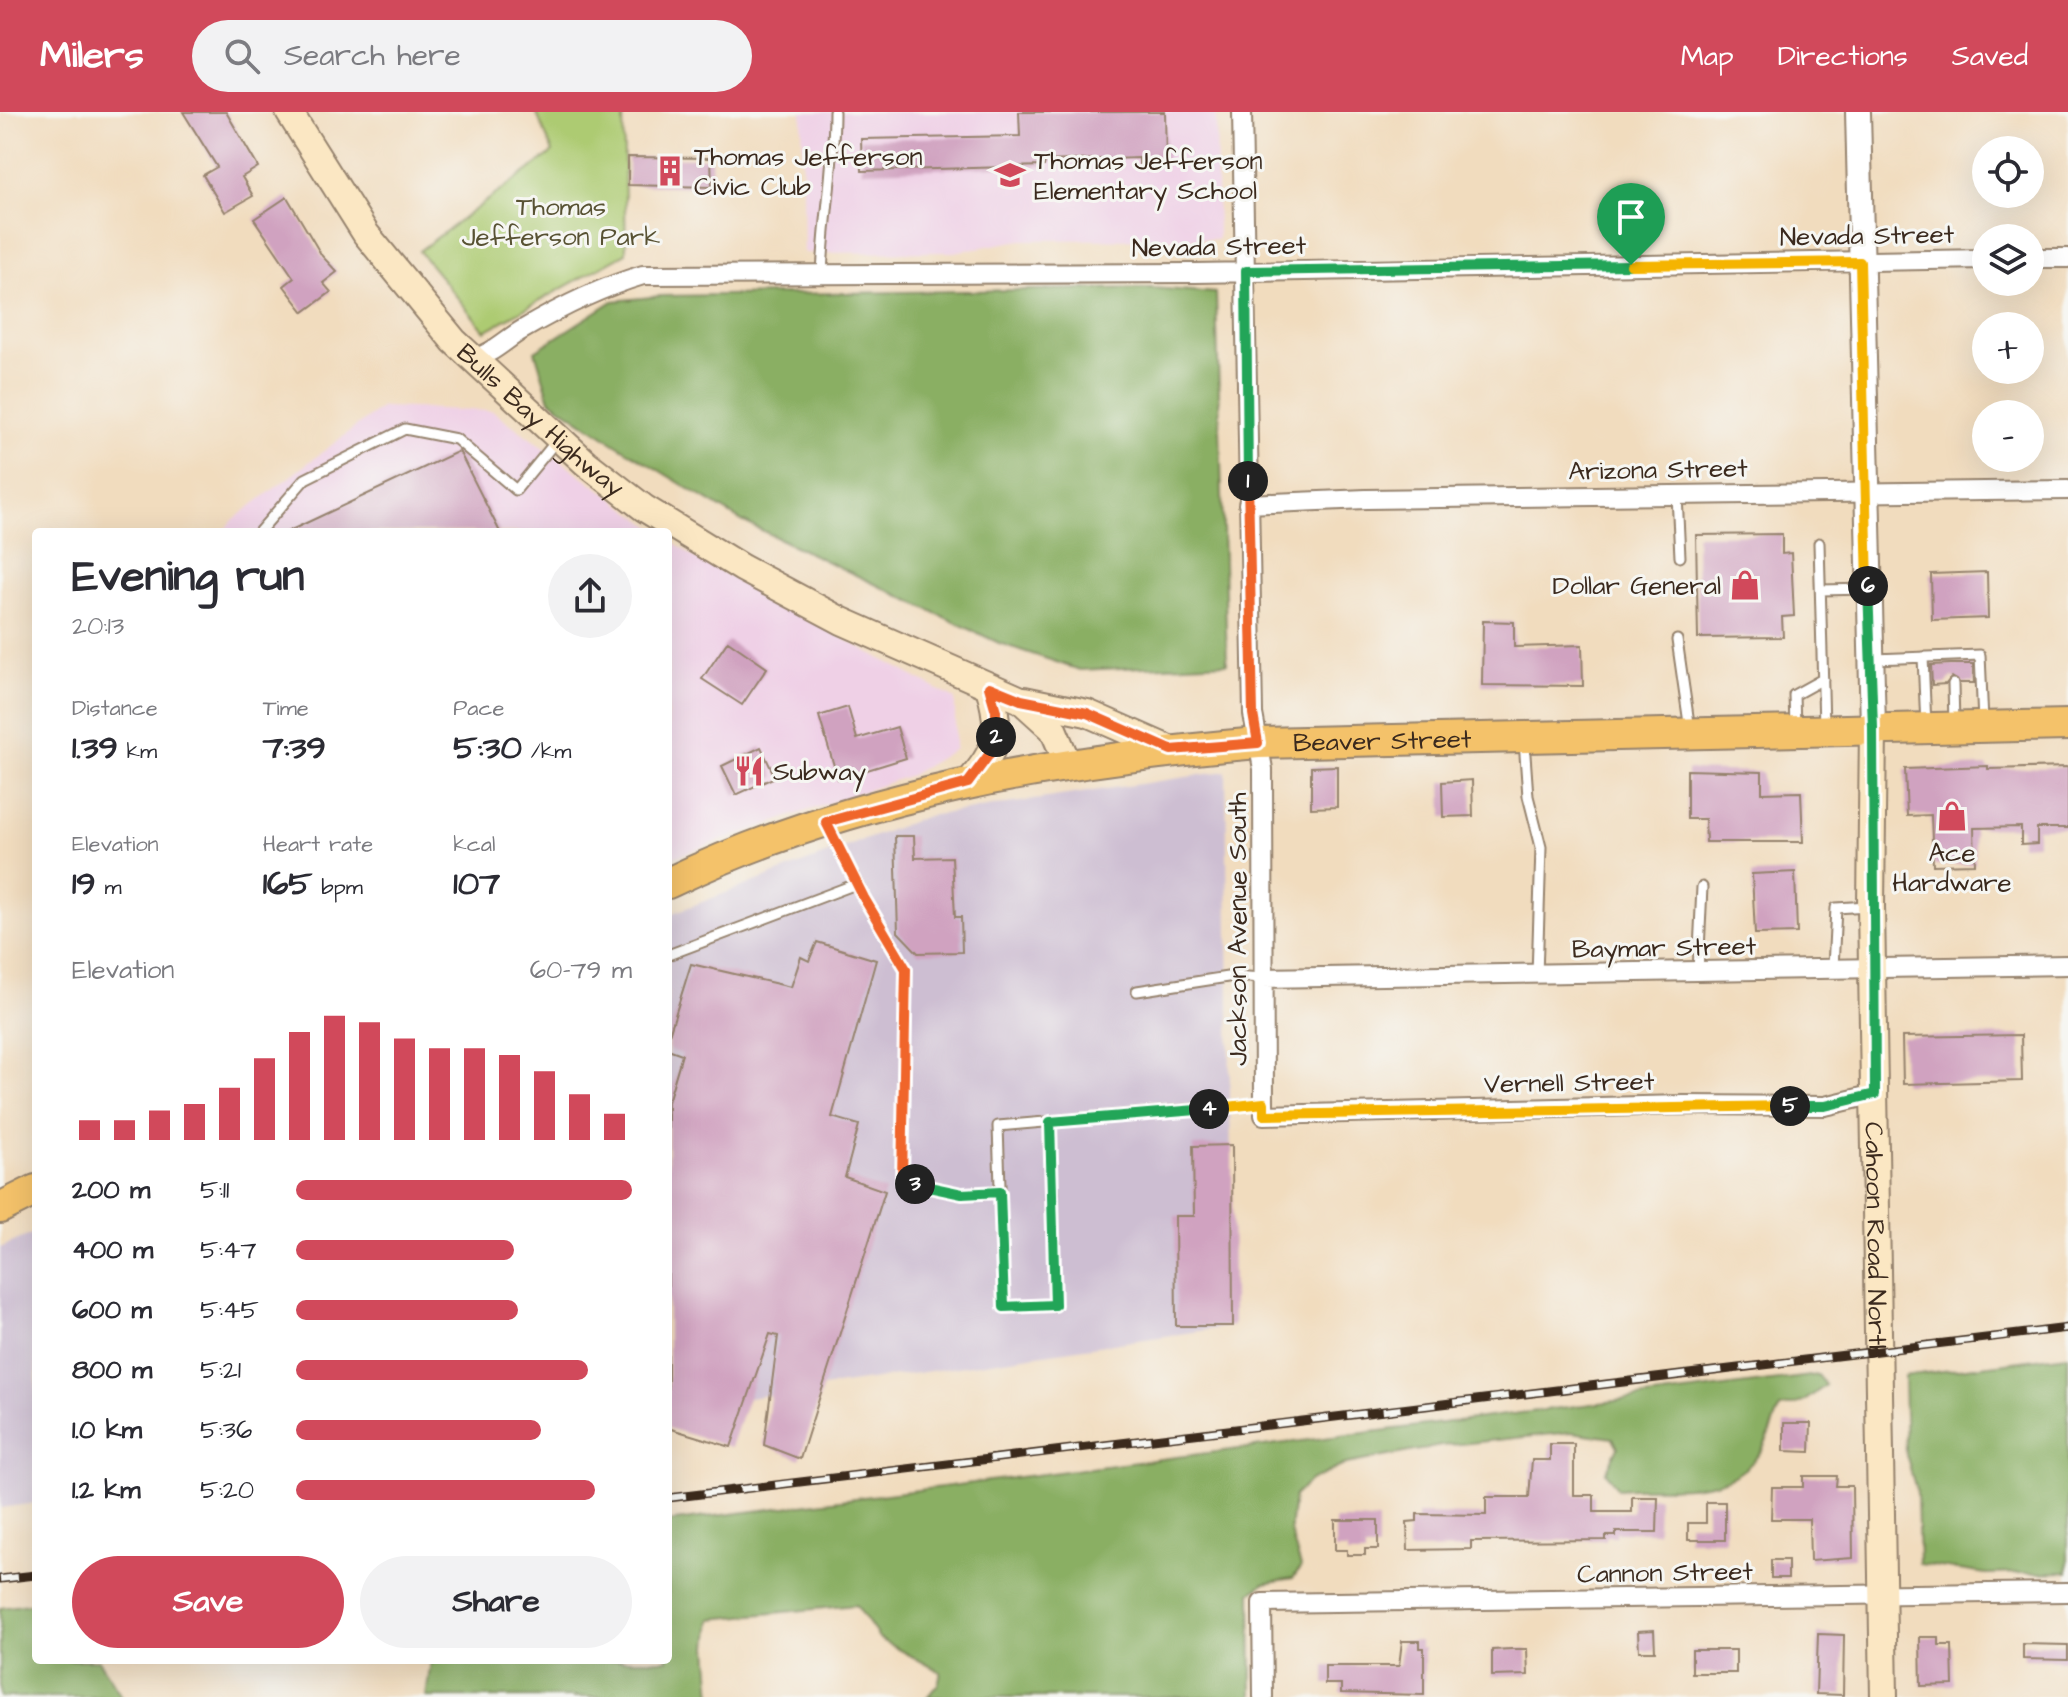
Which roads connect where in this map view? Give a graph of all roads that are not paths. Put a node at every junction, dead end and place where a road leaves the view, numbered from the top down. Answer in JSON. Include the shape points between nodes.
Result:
{"nodes":[{"id":1,"x":289,"y":112,"type":"edge"},
{"id":2,"x":834,"y":112,"type":"edge"},
{"id":3,"x":1242,"y":112,"type":"edge"},
{"id":4,"x":1858,"y":112,"type":"edge"},
{"id":5,"x":2044,"y":258,"type":"edge"},
{"id":6,"x":2068,"y":258,"type":"edge"},
{"id":7,"x":1972,"y":259,"type":"edge"},
{"id":8,"x":1860,"y":262,"type":"junction"},
{"id":9,"x":1246,"y":271,"type":"junction"},
{"id":10,"x":822,"y":275,"type":"junction"},
{"id":11,"x":473,"y":359,"type":"junction"},
{"id":12,"x":558,"y":439,"type":"junction"},
{"id":13,"x":2068,"y":490,"type":"edge"},
{"id":14,"x":1865,"y":492,"type":"junction"},
{"id":15,"x":1677,"y":495,"type":"junction"},
{"id":16,"x":1248,"y":504,"type":"junction"},
{"id":17,"x":262,"y":528,"type":"edge"},
{"id":18,"x":1819,"y":543,"type":"dead end"},
{"id":19,"x":1680,"y":557,"type":"dead end"},
{"id":20,"x":1868,"y":589,"type":"junction"},
{"id":21,"x":1821,"y":590,"type":"junction"},
{"id":22,"x":1677,"y":640,"type":"dead end"},
{"id":23,"x":1923,"y":657,"type":"junction"},
{"id":24,"x":1871,"y":659,"type":"junction"},
{"id":25,"x":1823,"y":679,"type":"junction"},
{"id":26,"x":1953,"y":684,"type":"dead end"},
{"id":27,"x":989,"y":687,"type":"junction"},
{"id":28,"x":1021,"y":700,"type":"junction"},
{"id":29,"x":2068,"y":725,"type":"edge"},
{"id":30,"x":1955,"y":727,"type":"junction"},
{"id":31,"x":1873,"y":728,"type":"junction"},
{"id":32,"x":1810,"y":730,"type":"junction"},
{"id":33,"x":1690,"y":733,"type":"junction"},
{"id":34,"x":1524,"y":737,"type":"junction"},
{"id":35,"x":1258,"y":743,"type":"junction"},
{"id":36,"x":1171,"y":750,"type":"junction"},
{"id":37,"x":1068,"y":764,"type":"junction"},
{"id":38,"x":968,"y":783,"type":"junction"},
{"id":39,"x":826,"y":822,"type":"junction"},
{"id":40,"x":672,"y":881,"type":"edge"},
{"id":41,"x":856,"y":884,"type":"junction"},
{"id":42,"x":1702,"y":887,"type":"dead end"},
{"id":43,"x":1871,"y":906,"type":"junction"},
{"id":44,"x":672,"y":953,"type":"edge"},
{"id":45,"x":2068,"y":965,"type":"edge"},
{"id":46,"x":1874,"y":967,"type":"junction"},
{"id":47,"x":1833,"y":968,"type":"junction"},
{"id":48,"x":1698,"y":972,"type":"junction"},
{"id":49,"x":1537,"y":976,"type":"junction"},
{"id":50,"x":1262,"y":978,"type":"junction"},
{"id":51,"x":1137,"y":991,"type":"dead end"},
{"id":52,"x":1875,"y":1094,"type":"junction"},
{"id":53,"x":1264,"y":1109,"type":"junction"},
{"id":54,"x":1050,"y":1122,"type":"junction"},
{"id":55,"x":32,"y":1192,"type":"edge"},
{"id":56,"x":1000,"y":1192,"type":"junction"},
{"id":57,"x":0,"y":1208,"type":"edge"},
{"id":58,"x":2068,"y":1592,"type":"edge"},
{"id":59,"x":1883,"y":1595,"type":"junction"},
{"id":60,"x":1263,"y":1697,"type":"edge"},
{"id":61,"x":1884,"y":1697,"type":"edge"}],
"edges":[{"from":1,"to":11,"type":"main road","name":"Bulls Bay Highway","via":[[366,234]]},
{"from":2,"to":10,"type":"lane","via":[[834,171],[824,220]]},
{"from":3,"to":9,"type":"street","name":"Jackson Avenue South"},
{"from":4,"to":8,"type":"street","name":"Cahoon Road North"},
{"from":5,"to":6,"type":"street"},
{"from":7,"to":8,"type":"street","name":"Nevada Street"},
{"from":8,"to":9,"type":"street","name":"Nevada Street"},
{"from":8,"to":14,"type":"street","name":"Cahoon Road North"},
{"from":9,"to":10,"type":"street","name":"Nevada Street"},
{"from":9,"to":16,"type":"street","name":"Jackson Avenue South"},
{"from":10,"to":11,"type":"street","name":"Nevada Street","via":[[643,275],[582,296]]},
{"from":11,"to":12,"type":"main road","name":"Bulls Bay Highway"},
{"from":12,"to":17,"type":"lane","via":[[516,490],[456,439],[405,429],[305,479]]},
{"from":12,"to":27,"type":"main road","name":"Bulls Bay Highway","via":[[644,508],[729,560],[842,621]]},
{"from":13,"to":14,"type":"street","name":"Arizona Street"},
{"from":14,"to":15,"type":"street","name":"Arizona Street"},
{"from":14,"to":20,"type":"street","name":"Cahoon Road North"},
{"from":15,"to":16,"type":"street","name":"Arizona Street"},
{"from":15,"to":19,"type":"lane"},
{"from":16,"to":35,"type":"street","name":"Jackson Avenue South"},
{"from":18,"to":21,"type":"lane"},
{"from":20,"to":21,"type":"lane"},
{"from":20,"to":24,"type":"street","name":"Cahoon Road North"},
{"from":21,"to":25,"type":"lane"},
{"from":22,"to":33,"type":"lane"},
{"from":23,"to":24,"type":"lane"},
{"from":23,"to":30,"type":"lane"},
{"from":23,"to":30,"type":"lane","via":[[1980,655]]},
{"from":24,"to":31,"type":"street","name":"Cahoon Road North"},
{"from":25,"to":32,"type":"lane"},
{"from":25,"to":32,"type":"lane","via":[[1794,695]]},
{"from":26,"to":30,"type":"lane"},
{"from":27,"to":28,"type":"main road","name":"Bulls Bay Highway"},
{"from":27,"to":38,"type":"main road","via":[[996,711],[994,748]]},
{"from":28,"to":36,"type":"main road","via":[[1087,713]]},
{"from":28,"to":37,"type":"main road","name":"Bulls Bay Highway","via":[[1053,729]]},
{"from":29,"to":30,"type":"main road","name":"Beaver Street"},
{"from":30,"to":31,"type":"main road","name":"Beaver Street"},
{"from":31,"to":32,"type":"main road","name":"Beaver Street"},
{"from":31,"to":43,"type":"main road","name":"Cahoon Road North"},
{"from":32,"to":33,"type":"main road","name":"Beaver Street"},
{"from":33,"to":34,"type":"main road","name":"Beaver Street"},
{"from":34,"to":35,"type":"main road","name":"Beaver Street"},
{"from":34,"to":49,"type":"lane","via":[[1528,796],[1541,847]]},
{"from":35,"to":36,"type":"main road","name":"Beaver Street"},
{"from":35,"to":50,"type":"street","name":"Jackson Avenue South","via":[[1263,769]]},
{"from":36,"to":37,"type":"main road","name":"Beaver Street"},
{"from":37,"to":38,"type":"main road","name":"Beaver Street"},
{"from":38,"to":39,"type":"main road","name":"Beaver Street"},
{"from":39,"to":40,"type":"main road","name":"Beaver Street"},
{"from":39,"to":41,"type":"lane"},
{"from":41,"to":44,"type":"lane"},
{"from":41,"to":56,"type":"lane","via":[[906,969],[902,1181],[962,1194]]},
{"from":42,"to":48,"type":"lane"},
{"from":43,"to":46,"type":"main road","name":"Cahoon Road North"},
{"from":43,"to":47,"type":"lane","via":[[1836,908]]},
{"from":45,"to":46,"type":"street","name":"Baymar Street"},
{"from":46,"to":47,"type":"street","name":"Baymar Street"},
{"from":46,"to":52,"type":"main road","name":"Cahoon Road North"},
{"from":47,"to":48,"type":"street","name":"Baymar Street"},
{"from":48,"to":49,"type":"street","name":"Baymar Street"},
{"from":49,"to":50,"type":"street","name":"Baymar Street"},
{"from":50,"to":51,"type":"lane","via":[[1234,976]]},
{"from":50,"to":53,"type":"street","name":"Jackson Avenue South"},
{"from":52,"to":53,"type":"street","name":"Vernell Street","via":[[1825,1106]]},
{"from":52,"to":59,"type":"main road","name":"Cahoon Road North"},
{"from":53,"to":54,"type":"lane"},
{"from":54,"to":56,"type":"lane","via":[[998,1126]]},
{"from":54,"to":56,"type":"lane","via":[[1055,1305],[1004,1307]]},
{"from":55,"to":57,"type":"main road"},
{"from":58,"to":59,"type":"street","name":"Cannon Street"},
{"from":59,"to":60,"type":"street","name":"Cannon Street","via":[[1262,1603]]},
{"from":59,"to":61,"type":"main road","name":"Cahoon Road North"}]}
